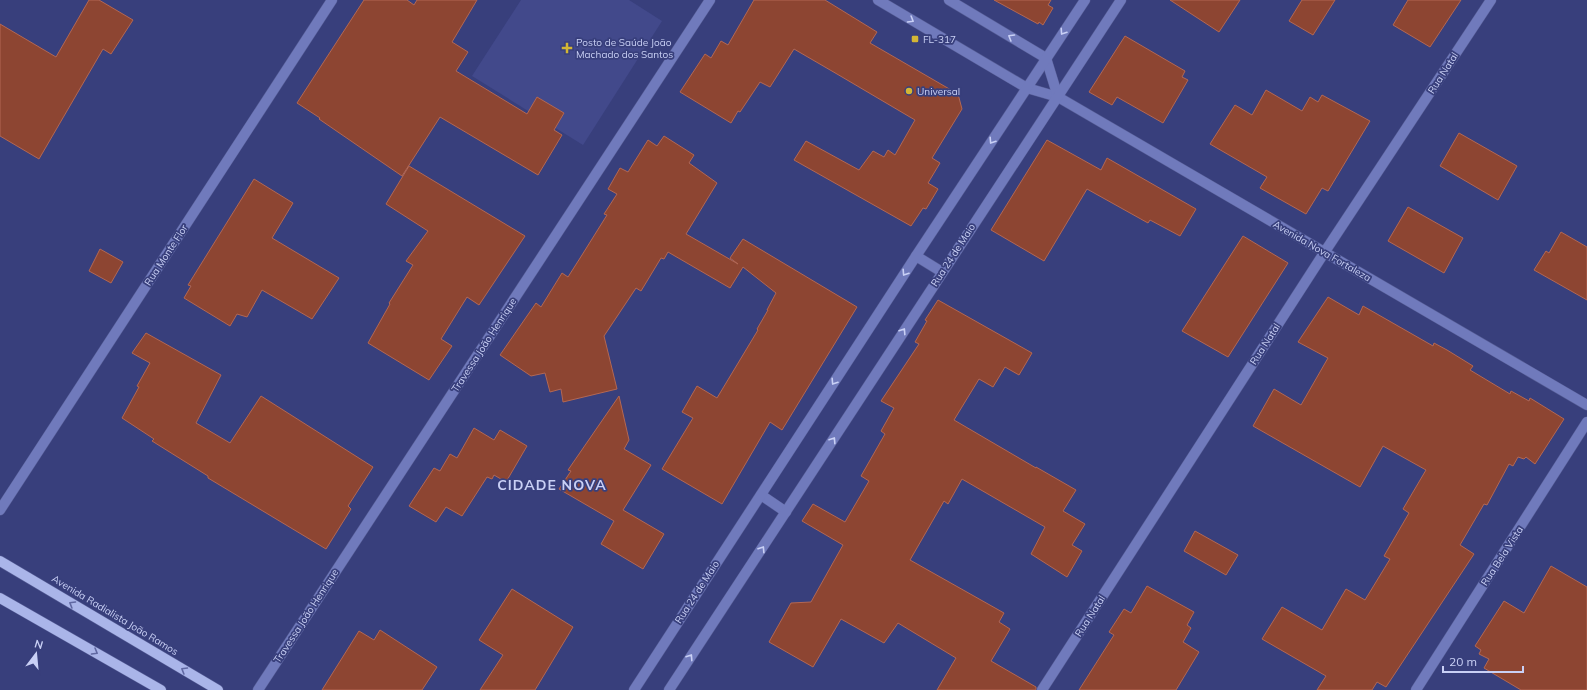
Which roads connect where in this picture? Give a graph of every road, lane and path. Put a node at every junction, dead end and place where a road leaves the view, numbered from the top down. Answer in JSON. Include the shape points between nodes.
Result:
{"nodes":[{"id":1,"x":332,"y":0,"type":"edge"},
{"id":2,"x":710,"y":0,"type":"edge"},
{"id":3,"x":878,"y":0,"type":"edge"},
{"id":4,"x":949,"y":0,"type":"edge"},
{"id":5,"x":1085,"y":0,"type":"edge"},
{"id":6,"x":1121,"y":0,"type":"edge"},
{"id":7,"x":1491,"y":0,"type":"edge"},
{"id":8,"x":1046,"y":58,"type":"junction"},
{"id":9,"x":1027,"y":88,"type":"junction"},
{"id":10,"x":1058,"y":97,"type":"junction"},
{"id":11,"x":1324,"y":253,"type":"junction"},
{"id":12,"x":916,"y":256,"type":"junction"},
{"id":13,"x":942,"y":272,"type":"junction"},
{"id":14,"x":1587,"y":405,"type":"edge"},
{"id":15,"x":1587,"y":422,"type":"edge"},
{"id":16,"x":761,"y":495,"type":"junction"},
{"id":17,"x":0,"y":510,"type":"edge"},
{"id":18,"x":786,"y":512,"type":"junction"},
{"id":19,"x":0,"y":561,"type":"edge"},
{"id":20,"x":0,"y":598,"type":"edge"},
{"id":21,"x":161,"y":690,"type":"edge"},
{"id":22,"x":218,"y":690,"type":"edge"},
{"id":23,"x":258,"y":690,"type":"edge"},
{"id":24,"x":634,"y":690,"type":"edge"},
{"id":25,"x":669,"y":690,"type":"edge"},
{"id":26,"x":1042,"y":690,"type":"edge"},
{"id":27,"x":1416,"y":690,"type":"edge"}],
"edges":[{"from":1,"to":17,"type":"street","name":"Rua Monte Flor"},
{"from":2,"to":23,"type":"street","name":"Travessa João Henrique"},
{"from":3,"to":9,"type":"street","name":"Avenida Nova Fortaleza","one_way":true},
{"from":8,"to":4,"type":"street","one_way":true},
{"from":5,"to":8,"type":"street","name":"Rua 24 de Maio","one_way":true},
{"from":6,"to":10,"type":"street","name":"Rua 24 de Maio"},
{"from":7,"to":11,"type":"street","name":"Rua Natal"},
{"from":8,"to":9,"type":"street","name":"Rua 24 de Maio"},
{"from":8,"to":10,"type":"street"},
{"from":9,"to":10,"type":"street","name":"Avenida Nova Fortaleza"},
{"from":9,"to":12,"type":"street","name":"Rua 24 de Maio","one_way":true},
{"from":10,"to":11,"type":"street","name":"Avenida Nova Fortaleza"},
{"from":10,"to":13,"type":"street","name":"Rua 24 de Maio"},
{"from":11,"to":14,"type":"street","name":"Avenida Nova Fortaleza"},
{"from":11,"to":26,"type":"street","name":"Rua Natal"},
{"from":12,"to":13,"type":"street"},
{"from":12,"to":16,"type":"street","name":"Rua 24 de Maio","one_way":true},
{"from":18,"to":13,"type":"street","name":"Rua 24 de Maio","one_way":true},
{"from":15,"to":27,"type":"street","name":"Rua Bela Vista"},
{"from":16,"to":18,"type":"street"},
{"from":16,"to":24,"type":"street","name":"Rua 24 de Maio"},
{"from":25,"to":18,"type":"street","name":"Rua 24 de Maio","one_way":true},
{"from":22,"to":19,"type":"main road","name":"Avenida Radialista João Ramos","one_way":true},
{"from":20,"to":21,"type":"main road","one_way":true}]}
